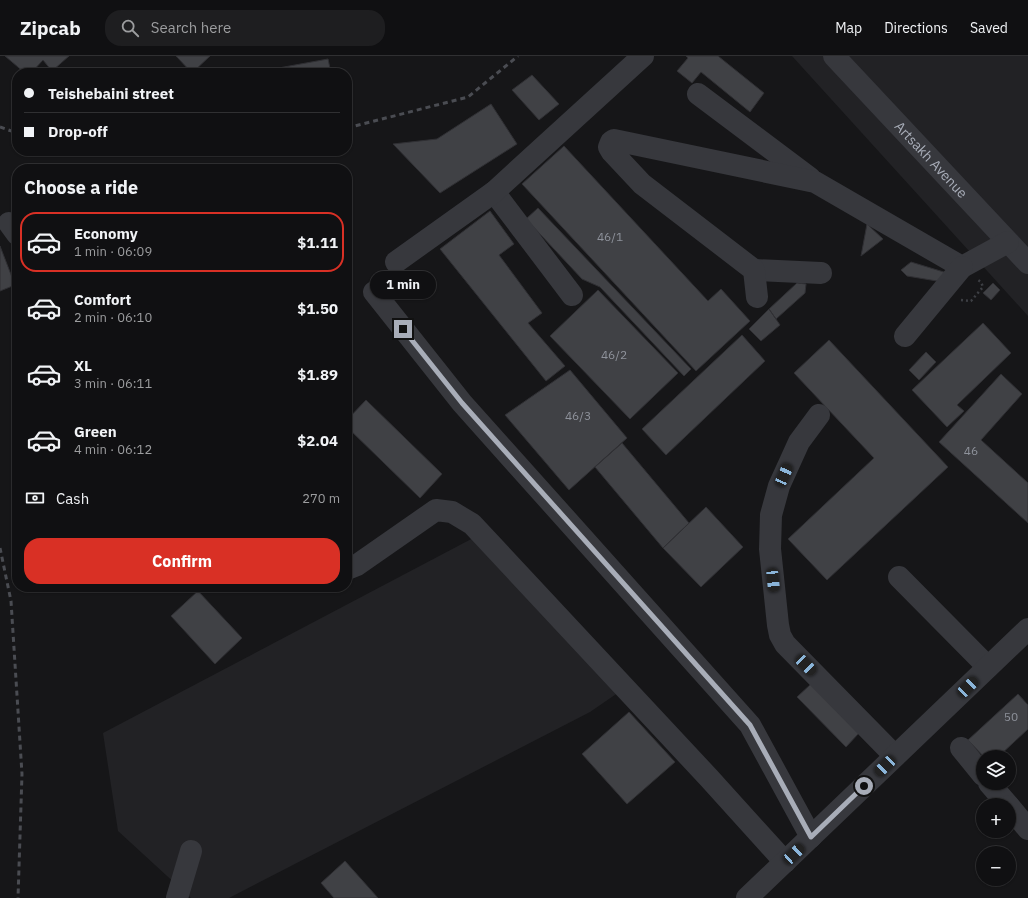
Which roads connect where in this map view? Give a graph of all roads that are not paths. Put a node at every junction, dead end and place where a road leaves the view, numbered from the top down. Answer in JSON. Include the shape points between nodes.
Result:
{"nodes":[{"id":1,"x":643,"y":56,"type":"edge"},
{"id":2,"x":834,"y":56,"type":"edge"},
{"id":3,"x":698,"y":94,"type":"dead end"},
{"id":4,"x":815,"y":182,"type":"junction"},
{"id":5,"x":494,"y":192,"type":"junction"},
{"id":6,"x":1008,"y":242,"type":"junction"},
{"id":7,"x":396,"y":262,"type":"dead end"},
{"id":8,"x":1028,"y":263,"type":"edge"},
{"id":9,"x":962,"y":267,"type":"junction"},
{"id":10,"x":754,"y":270,"type":"junction"},
{"id":11,"x":821,"y":273,"type":"dead end"},
{"id":12,"x":374,"y":292,"type":"dead end"},
{"id":13,"x":572,"y":296,"type":"dead end"},
{"id":14,"x":757,"y":297,"type":"dead end"},
{"id":15,"x":905,"y":336,"type":"dead end"},
{"id":16,"x":819,"y":415,"type":"dead end"},
{"id":17,"x":352,"y":567,"type":"edge"},
{"id":18,"x":899,"y":577,"type":"dead end"},
{"id":19,"x":1028,"y":629,"type":"edge"},
{"id":20,"x":988,"y":667,"type":"junction"},
{"id":21,"x":960,"y":748,"type":"dead end"},
{"id":22,"x":896,"y":756,"type":"junction"},
{"id":23,"x":976,"y":767,"type":"edge"},
{"id":24,"x":995,"y":790,"type":"edge"},
{"id":25,"x":1002,"y":798,"type":"edge"},
{"id":26,"x":1016,"y":815,"type":"edge"},
{"id":27,"x":1028,"y":829,"type":"edge"},
{"id":28,"x":811,"y":837,"type":"junction"},
{"id":29,"x":191,"y":851,"type":"dead end"},
{"id":30,"x":785,"y":862,"type":"junction"},
{"id":31,"x":177,"y":898,"type":"edge"},
{"id":32,"x":747,"y":898,"type":"edge"}],
"edges":[{"from":1,"to":5,"type":"street"},
{"from":2,"to":6,"type":"street","name":"Artsakh Avenue"},
{"from":3,"to":4,"type":"street"},
{"from":4,"to":9,"type":"street"},
{"from":4,"to":10,"type":"street","via":[[614,140],[611,142],[609,147],[612,152],[642,184]]},
{"from":5,"to":7,"type":"street"},
{"from":5,"to":13,"type":"street"},
{"from":6,"to":8,"type":"street","name":"Artsakh Avenue"},
{"from":6,"to":9,"type":"street"},
{"from":9,"to":15,"type":"street"},
{"from":10,"to":11,"type":"street"},
{"from":10,"to":14,"type":"street"},
{"from":12,"to":28,"type":"street","via":[[462,403],[750,725]]},
{"from":16,"to":22,"type":"street","via":[[799,442],[779,486],[771,515],[770,549],[780,635],[785,644]]},
{"from":17,"to":30,"type":"street","via":[[436,510],[452,512],[472,524]]},
{"from":18,"to":20,"type":"street"},
{"from":19,"to":20,"type":"street"},
{"from":20,"to":22,"type":"street"},
{"from":21,"to":23,"type":"street"},
{"from":22,"to":28,"type":"street"},
{"from":24,"to":25,"type":"street"},
{"from":26,"to":27,"type":"street"},
{"from":28,"to":30,"type":"street"},
{"from":29,"to":31,"type":"street"},
{"from":30,"to":32,"type":"street"}]}
